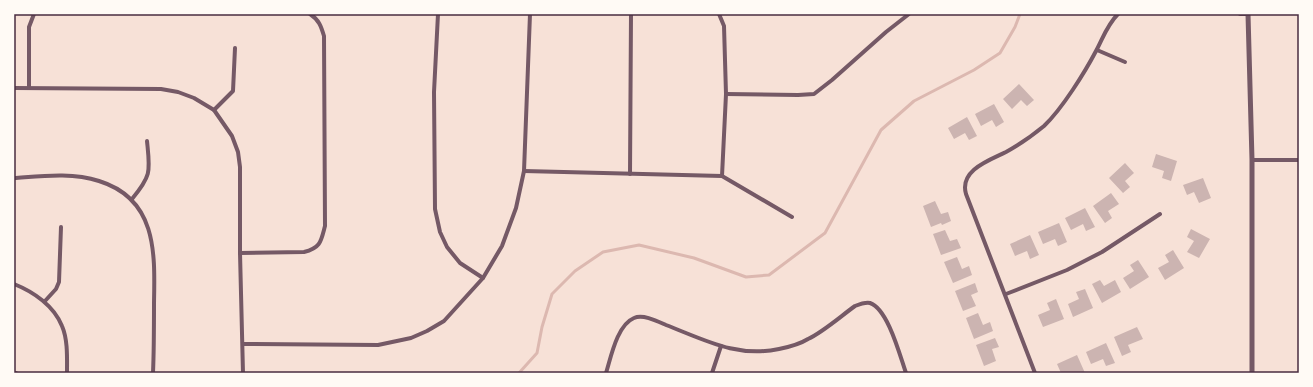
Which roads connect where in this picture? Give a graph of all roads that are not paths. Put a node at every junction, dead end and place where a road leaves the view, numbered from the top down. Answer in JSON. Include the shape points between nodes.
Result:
{"nodes":[{"id":1,"x":34,"y":14,"type":"edge"},
{"id":2,"x":310,"y":14,"type":"edge"},
{"id":3,"x":438,"y":14,"type":"edge"},
{"id":4,"x":530,"y":14,"type":"edge"},
{"id":5,"x":631,"y":14,"type":"edge"},
{"id":6,"x":719,"y":14,"type":"edge"},
{"id":7,"x":909,"y":14,"type":"edge"},
{"id":8,"x":1118,"y":14,"type":"edge"},
{"id":9,"x":1240,"y":14,"type":"edge"},
{"id":10,"x":1248,"y":14,"type":"edge"},
{"id":11,"x":235,"y":48,"type":"dead end"},
{"id":12,"x":1097,"y":50,"type":"junction"},
{"id":13,"x":1125,"y":62,"type":"dead end"},
{"id":14,"x":14,"y":88,"type":"edge"},
{"id":15,"x":29,"y":88,"type":"junction"},
{"id":16,"x":726,"y":94,"type":"junction"},
{"id":17,"x":214,"y":110,"type":"junction"},
{"id":18,"x":147,"y":141,"type":"dead end"},
{"id":19,"x":1252,"y":160,"type":"junction"},
{"id":20,"x":1299,"y":160,"type":"edge"},
{"id":21,"x":524,"y":171,"type":"junction"},
{"id":22,"x":630,"y":174,"type":"junction"},
{"id":23,"x":722,"y":176,"type":"junction"},
{"id":24,"x":14,"y":178,"type":"edge"},
{"id":25,"x":132,"y":199,"type":"junction"},
{"id":26,"x":1160,"y":214,"type":"dead end"},
{"id":27,"x":792,"y":217,"type":"dead end"},
{"id":28,"x":61,"y":227,"type":"dead end"},
{"id":29,"x":240,"y":253,"type":"junction"},
{"id":30,"x":483,"y":278,"type":"junction"},
{"id":31,"x":14,"y":284,"type":"edge"},
{"id":32,"x":1006,"y":294,"type":"junction"},
{"id":33,"x":45,"y":302,"type":"junction"},
{"id":34,"x":243,"y":344,"type":"junction"},
{"id":35,"x":721,"y":346,"type":"junction"},
{"id":36,"x":67,"y":373,"type":"edge"},
{"id":37,"x":153,"y":373,"type":"edge"},
{"id":38,"x":243,"y":373,"type":"edge"},
{"id":39,"x":606,"y":373,"type":"edge"},
{"id":40,"x":712,"y":373,"type":"edge"},
{"id":41,"x":906,"y":373,"type":"edge"},
{"id":42,"x":1036,"y":373,"type":"edge"},
{"id":43,"x":1252,"y":373,"type":"edge"}],
"edges":[{"from":1,"to":15,"type":"street","via":[[29,27]]},
{"from":2,"to":29,"type":"street","via":[[321,25],[324,36],[325,226],[319,246],[312,250]]},
{"from":3,"to":30,"type":"street","via":[[434,92],[435,209],[440,232],[447,247],[460,264]]},
{"from":4,"to":21,"type":"street"},
{"from":5,"to":22,"type":"street"},
{"from":6,"to":16,"type":"street","via":[[724,26]]},
{"from":7,"to":16,"type":"street","via":[[814,94]]},
{"from":8,"to":12,"type":"street","via":[[1112,20]]},
{"from":9,"to":10,"type":"street"},
{"from":10,"to":19,"type":"street"},
{"from":11,"to":17,"type":"street","via":[[233,91]]},
{"from":12,"to":13,"type":"street"},
{"from":12,"to":32,"type":"street","via":[[1061,105],[1044,125],[1007,152],[976,168],[967,177],[966,194]]},
{"from":14,"to":15,"type":"street"},
{"from":15,"to":17,"type":"street","via":[[161,89],[194,98]]},
{"from":16,"to":23,"type":"street"},
{"from":17,"to":29,"type":"street","via":[[232,136],[239,160]]},
{"from":18,"to":25,"type":"street","via":[[147,178]]},
{"from":19,"to":20,"type":"street"},
{"from":19,"to":43,"type":"street"},
{"from":21,"to":22,"type":"street"},
{"from":21,"to":30,"type":"street","via":[[516,208],[504,241]]},
{"from":22,"to":23,"type":"street"},
{"from":23,"to":27,"type":"street"},
{"from":24,"to":25,"type":"street","via":[[87,178],[100,181]]},
{"from":25,"to":37,"type":"street","via":[[152,236],[155,269]]},
{"from":26,"to":32,"type":"street","via":[[1102,252],[1067,270]]},
{"from":28,"to":33,"type":"street","via":[[59,282]]},
{"from":29,"to":34,"type":"street"},
{"from":30,"to":34,"type":"street","via":[[444,321],[427,331],[396,342],[378,345]]},
{"from":31,"to":33,"type":"street"},
{"from":32,"to":42,"type":"street"},
{"from":33,"to":36,"type":"street","via":[[63,327]]},
{"from":34,"to":38,"type":"street"},
{"from":35,"to":39,"type":"street","via":[[656,321],[636,317],[627,321],[619,334]]},
{"from":35,"to":40,"type":"street"},
{"from":35,"to":41,"type":"street","via":[[744,352],[765,352],[788,347],[808,339],[855,306],[870,303],[886,318]]}]}
